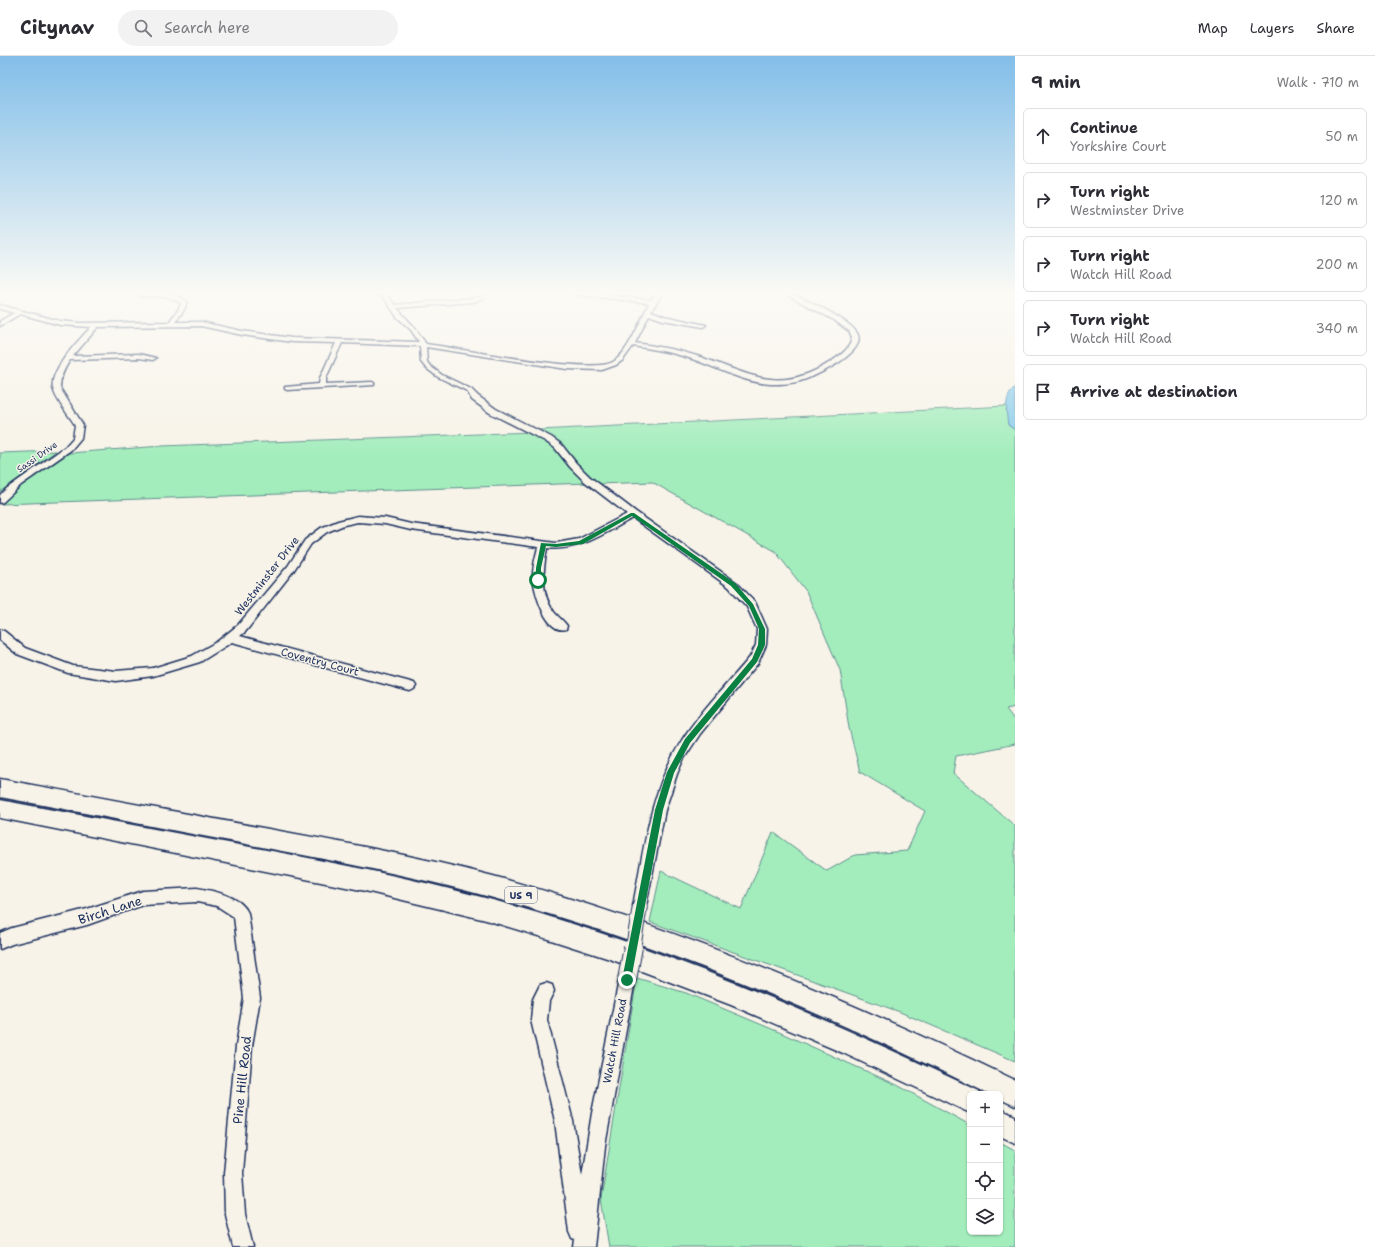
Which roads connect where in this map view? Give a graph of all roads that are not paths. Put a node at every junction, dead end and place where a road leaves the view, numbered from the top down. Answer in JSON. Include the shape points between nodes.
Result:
{"nodes":[{"id":1,"x":78,"y":347,"type":"edge"},
{"id":2,"x":338,"y":347,"type":"edge"},
{"id":3,"x":423,"y":347,"type":"edge"},
{"id":4,"x":439,"y":347,"type":"edge"},
{"id":5,"x":629,"y":347,"type":"edge"},
{"id":6,"x":645,"y":347,"type":"edge"},
{"id":7,"x":854,"y":347,"type":"edge"},
{"id":8,"x":69,"y":358,"type":"junction"},
{"id":9,"x":153,"y":358,"type":"dead end"},
{"id":10,"x":372,"y":384,"type":"dead end"},
{"id":11,"x":322,"y":386,"type":"junction"},
{"id":12,"x":287,"y":388,"type":"dead end"},
{"id":13,"x":0,"y":500,"type":"edge"},
{"id":14,"x":633,"y":514,"type":"junction"},
{"id":15,"x":543,"y":544,"type":"junction"},
{"id":16,"x":562,"y":626,"type":"dead end"},
{"id":17,"x":0,"y":634,"type":"edge"},
{"id":18,"x":230,"y":637,"type":"junction"},
{"id":19,"x":410,"y":686,"type":"dead end"},
{"id":20,"x":0,"y":788,"type":"edge"},
{"id":21,"x":0,"y":809,"type":"edge"},
{"id":22,"x":241,"y":913,"type":"joint"},
{"id":23,"x":0,"y":941,"type":"edge"},
{"id":24,"x":546,"y":991,"type":"dead end"},
{"id":25,"x":916,"y":1074,"type":"junction"},
{"id":26,"x":1015,"y":1093,"type":"edge"},
{"id":27,"x":967,"y":1099,"type":"edge"},
{"id":28,"x":967,"y":1103,"type":"edge"},
{"id":29,"x":1003,"y":1116,"type":"edge"},
{"id":30,"x":1015,"y":1122,"type":"edge"},
{"id":31,"x":1003,"y":1124,"type":"edge"},
{"id":32,"x":1015,"y":1130,"type":"edge"},
{"id":33,"x":243,"y":1247,"type":"edge"},
{"id":34,"x":582,"y":1247,"type":"edge"}],
"edges":[{"from":1,"to":8,"type":"street","name":"Sassi Drive"},
{"from":2,"to":11,"type":"street","via":[[323,378]]},
{"from":3,"to":14,"type":"street","name":"Watch Hill Road","via":[[424,362],[428,367],[469,390],[475,398],[493,411],[558,446],[582,474]]},
{"from":4,"to":5,"type":"street","via":[[588,369],[614,364]]},
{"from":6,"to":7,"type":"street","via":[[679,353],[767,381],[799,380],[818,373]]},
{"from":8,"to":9,"type":"street"},
{"from":8,"to":13,"type":"street","name":"Sassi Drive","via":[[56,381],[56,388],[79,425],[76,439],[19,482]]},
{"from":10,"to":11,"type":"street"},
{"from":11,"to":12,"type":"street"},
{"from":14,"to":15,"type":"street","name":"Westminster Drive","via":[[581,542],[556,546]]},
{"from":14,"to":34,"type":"street","name":"Watch Hill Road","bridge":true,"via":[[733,585],[751,605],[762,629],[761,645],[754,660],[688,741],[670,772],[659,810],[596,1138]]},
{"from":15,"to":16,"type":"street","via":[[538,580],[550,615]]},
{"from":15,"to":18,"type":"street","name":"Westminster Drive","via":[[418,528],[385,520],[358,519],[342,523],[324,530],[308,542],[261,607]]},
{"from":17,"to":18,"type":"street","name":"Westminster Drive","via":[[21,651],[47,661],[72,670],[116,676],[153,672],[196,659]]},
{"from":18,"to":19,"type":"street","name":"Coventry Court"},
{"from":20,"to":26,"type":"highway","number":"US 9","via":[[380,860],[469,881],[553,905],[643,934],[765,980],[863,1021]]},
{"from":21,"to":25,"type":"highway","number":"US 9","via":[[329,872],[485,909],[598,944],[717,987],[808,1024]]},
{"from":22,"to":23,"type":"street","name":"Birch Lane","via":[[220,899],[197,895],[143,898],[87,917]]},
{"from":22,"to":33,"type":"street","name":"Pine Hill Road","via":[[252,998],[244,1046],[233,1173],[235,1214]]},
{"from":24,"to":34,"type":"street","name":"Watch Hill Road","via":[[542,999],[539,1020],[564,1121]]},
{"from":25,"to":27,"type":"highway","number":"US 9"},
{"from":25,"to":28,"type":"highway"},
{"from":29,"to":30,"type":"highway"},
{"from":31,"to":32,"type":"highway"}]}
